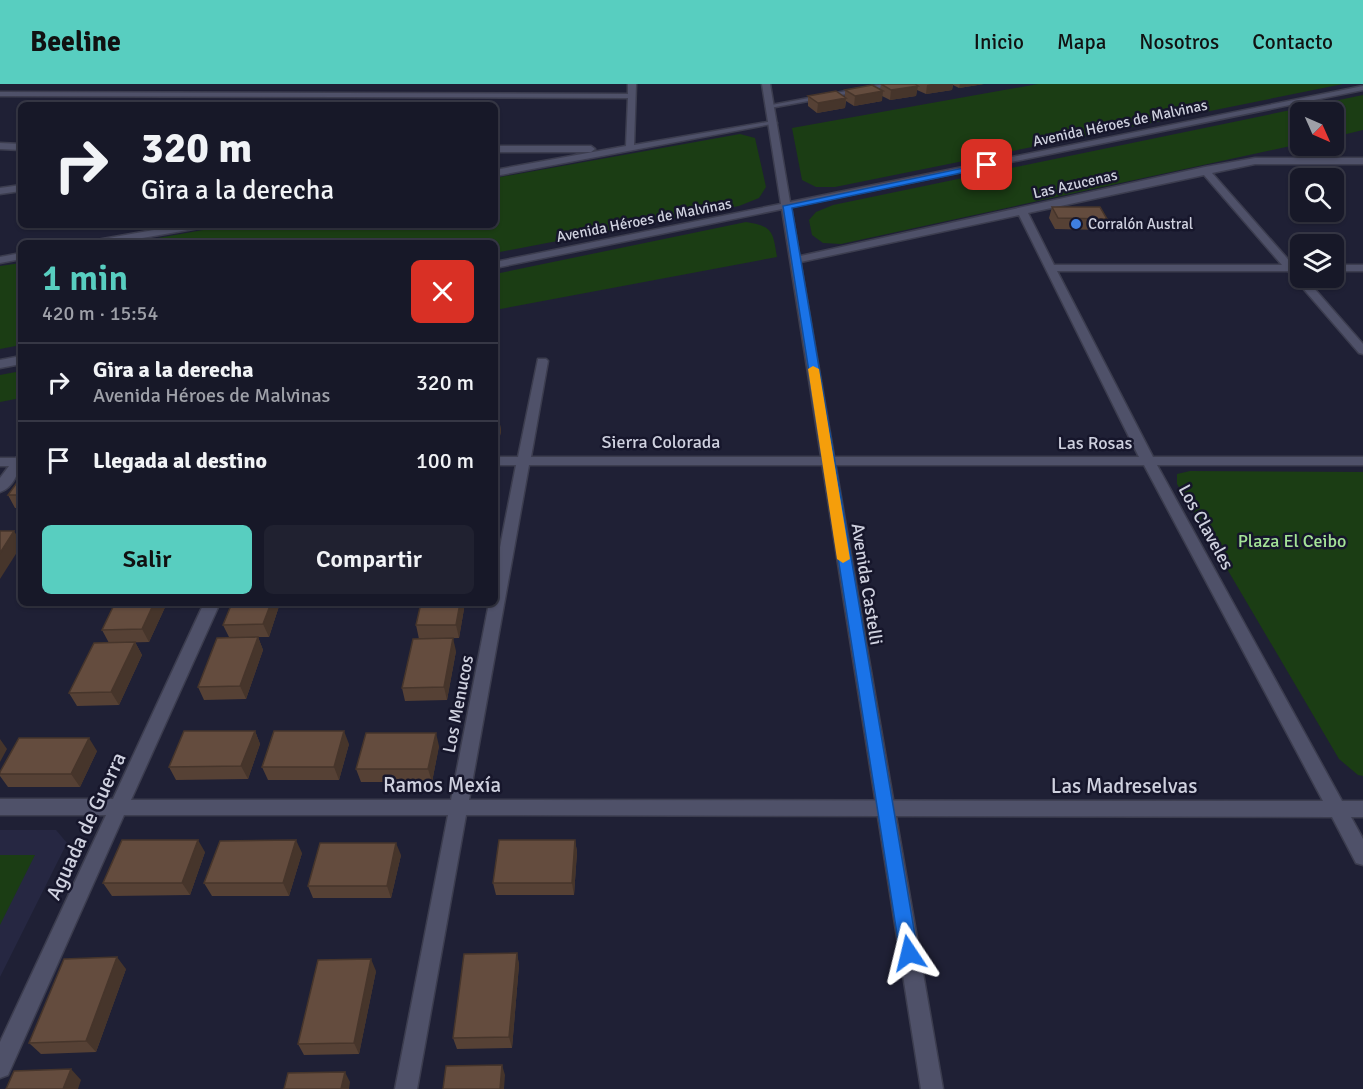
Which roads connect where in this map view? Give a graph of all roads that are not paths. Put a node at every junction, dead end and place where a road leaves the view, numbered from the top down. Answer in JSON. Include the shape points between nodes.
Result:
{"nodes":[{"id":1,"x":307,"y":84,"type":"edge"},
{"id":2,"x":632,"y":84,"type":"edge"},
{"id":3,"x":766,"y":84,"type":"edge"},
{"id":4,"x":897,"y":84,"type":"edge"},
{"id":5,"x":1363,"y":88,"type":"edge"},
{"id":6,"x":0,"y":94,"type":"edge"},
{"id":7,"x":299,"y":95,"type":"junction"},
{"id":8,"x":632,"y":96,"type":"junction"},
{"id":9,"x":294,"y":102,"type":"edge"},
{"id":10,"x":770,"y":106,"type":"junction"},
{"id":11,"x":773,"y":123,"type":"junction"},
{"id":12,"x":0,"y":147,"type":"edge"},
{"id":13,"x":18,"y":147,"type":"edge"},
{"id":14,"x":498,"y":149,"type":"edge"},
{"id":15,"x":630,"y":149,"type":"junction"},
{"id":16,"x":1363,"y":161,"type":"edge"},
{"id":17,"x":1205,"y":170,"type":"junction"},
{"id":18,"x":498,"y":172,"type":"edge"},
{"id":19,"x":18,"y":189,"type":"edge"},
{"id":20,"x":0,"y":192,"type":"edge"},
{"id":21,"x":788,"y":206,"type":"junction"},
{"id":22,"x":1022,"y":211,"type":"junction"},
{"id":23,"x":182,"y":228,"type":"edge"},
{"id":24,"x":114,"y":240,"type":"edge"},
{"id":25,"x":18,"y":257,"type":"edge"},
{"id":26,"x":0,"y":260,"type":"edge"},
{"id":27,"x":796,"y":260,"type":"junction"},
{"id":28,"x":1290,"y":263,"type":"edge"},
{"id":29,"x":498,"y":264,"type":"edge"},
{"id":30,"x":1051,"y":268,"type":"junction"},
{"id":31,"x":1290,"y":268,"type":"edge"},
{"id":32,"x":1344,"y":268,"type":"edge"},
{"id":33,"x":1363,"y":268,"type":"edge"},
{"id":34,"x":1311,"y":288,"type":"edge"},
{"id":35,"x":1363,"y":351,"type":"edge"},
{"id":36,"x":18,"y":361,"type":"edge"},
{"id":37,"x":542,"y":361,"type":"dead end"},
{"id":38,"x":0,"y":364,"type":"edge"},
{"id":39,"x":827,"y":460,"type":"junction"},
{"id":40,"x":18,"y":461,"type":"edge"},
{"id":41,"x":498,"y":461,"type":"edge"},
{"id":42,"x":524,"y":461,"type":"junction"},
{"id":43,"x":1148,"y":461,"type":"junction"},
{"id":44,"x":1363,"y":461,"type":"edge"},
{"id":45,"x":0,"y":462,"type":"edge"},
{"id":46,"x":18,"y":464,"type":"edge"},
{"id":47,"x":0,"y":488,"type":"edge"},
{"id":48,"x":498,"y":600,"type":"edge"},
{"id":49,"x":211,"y":606,"type":"edge"},
{"id":50,"x":497,"y":606,"type":"edge"},
{"id":51,"x":0,"y":807,"type":"edge"},
{"id":52,"x":119,"y":807,"type":"junction"},
{"id":53,"x":459,"y":808,"type":"junction"},
{"id":54,"x":884,"y":808,"type":"junction"},
{"id":55,"x":1338,"y":809,"type":"junction"},
{"id":56,"x":1363,"y":809,"type":"edge"},
{"id":57,"x":1363,"y":857,"type":"edge"},
{"id":58,"x":0,"y":1067,"type":"edge"},
{"id":59,"x":406,"y":1089,"type":"edge"},
{"id":60,"x":932,"y":1089,"type":"edge"}],
"edges":[{"from":1,"to":7,"type":"street"},
{"from":2,"to":8,"type":"street"},
{"from":3,"to":10,"type":"street","name":"Avenida Castelli"},
{"from":4,"to":10,"type":"street"},
{"from":5,"to":21,"type":"street","name":"Avenida Héroes de Malvinas"},
{"from":6,"to":7,"type":"street"},
{"from":7,"to":8,"type":"street"},
{"from":7,"to":9,"type":"street"},
{"from":8,"to":15,"type":"street"},
{"from":10,"to":11,"type":"street","name":"Avenida Castelli"},
{"from":11,"to":15,"type":"street"},
{"from":11,"to":21,"type":"street","name":"Avenida Castelli"},
{"from":12,"to":13,"type":"street"},
{"from":14,"to":15,"type":"street"},
{"from":15,"to":18,"type":"street"},
{"from":16,"to":17,"type":"street","name":"Las Azucenas","via":[[1255,161]]},
{"from":17,"to":22,"type":"street","name":"Las Azucenas"},
{"from":17,"to":28,"type":"street"},
{"from":19,"to":20,"type":"street"},
{"from":21,"to":27,"type":"street","name":"Avenida Castelli"},
{"from":21,"to":29,"type":"street","name":"Avenida Héroes de Malvinas"},
{"from":22,"to":27,"type":"street","name":"Las Azucenas"},
{"from":22,"to":30,"type":"street","name":"Los Claveles"},
{"from":23,"to":24,"type":"street"},
{"from":25,"to":26,"type":"street"},
{"from":27,"to":39,"type":"street","name":"Avenida Castelli"},
{"from":30,"to":31,"type":"street"},
{"from":30,"to":43,"type":"street","name":"Los Claveles"},
{"from":32,"to":33,"type":"street"},
{"from":34,"to":35,"type":"street"},
{"from":36,"to":38,"type":"street"},
{"from":37,"to":42,"type":"street","name":"Los Menucos"},
{"from":39,"to":42,"type":"street","name":"Sierra Colorada"},
{"from":39,"to":43,"type":"street","name":"Las Rosas"},
{"from":39,"to":54,"type":"street","name":"Avenida Castelli"},
{"from":40,"to":45,"type":"street"},
{"from":41,"to":42,"type":"street","name":"Sierra Colorada"},
{"from":42,"to":48,"type":"street","name":"Los Menucos"},
{"from":43,"to":44,"type":"street","name":"Las Rosas"},
{"from":43,"to":55,"type":"street","name":"Los Claveles"},
{"from":46,"to":47,"type":"street"},
{"from":49,"to":52,"type":"street","name":"Aguada de Guerra"},
{"from":50,"to":53,"type":"street","name":"Los Menucos"},
{"from":51,"to":52,"type":"street","name":"Ramos Mexía"},
{"from":52,"to":53,"type":"street","name":"Ramos Mexía"},
{"from":52,"to":58,"type":"street","name":"Aguada de Guerra"},
{"from":53,"to":54,"type":"street","name":"Ramos Mexía"},
{"from":53,"to":59,"type":"street","name":"Los Menucos"},
{"from":54,"to":55,"type":"street","name":"Las Madreselvas"},
{"from":54,"to":60,"type":"street","name":"Avenida Castelli"},
{"from":55,"to":56,"type":"street","name":"Las Madreselvas"},
{"from":55,"to":57,"type":"street","name":"Los Claveles"}]}
